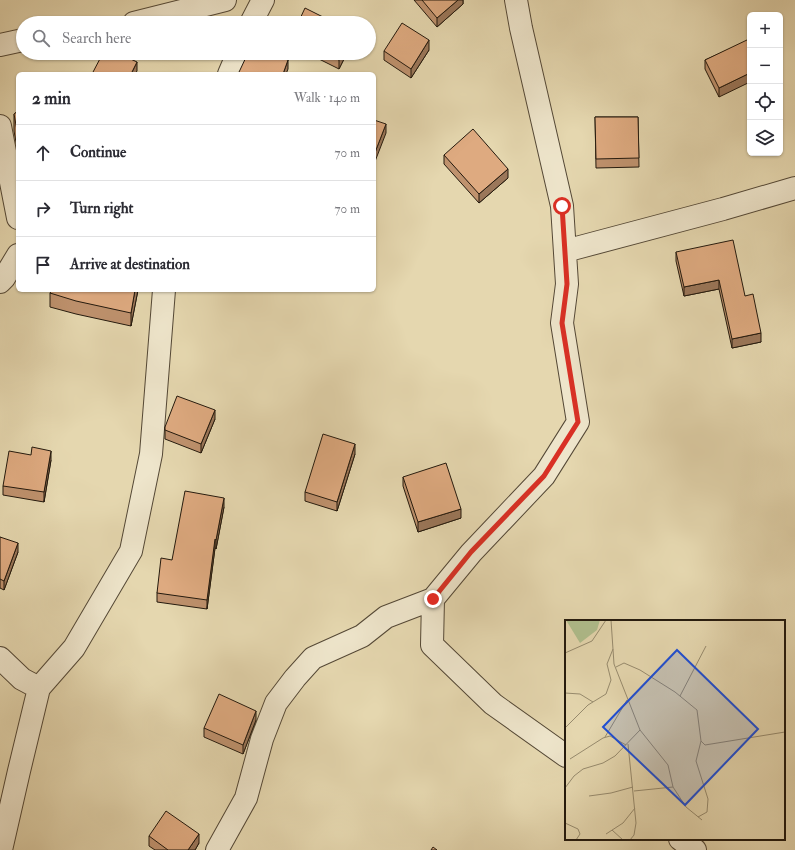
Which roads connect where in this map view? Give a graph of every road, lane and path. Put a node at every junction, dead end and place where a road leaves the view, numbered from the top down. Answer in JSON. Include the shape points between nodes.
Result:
{"nodes":[{"id":1,"x":226,"y":0,"type":"edge"},
{"id":2,"x":263,"y":0,"type":"edge"},
{"id":3,"x":516,"y":0,"type":"edge"},
{"id":4,"x":162,"y":16,"type":"edge"},
{"id":5,"x":255,"y":16,"type":"edge"},
{"id":6,"x":16,"y":42,"type":"edge"},
{"id":7,"x":0,"y":45,"type":"edge"},
{"id":8,"x":235,"y":60,"type":"edge"},
{"id":9,"x":230,"y":72,"type":"edge"},
{"id":10,"x":0,"y":126,"type":"edge"},
{"id":11,"x":795,"y":188,"type":"edge"},
{"id":12,"x":16,"y":208,"type":"edge"},
{"id":13,"x":0,"y":221,"type":"edge"},
{"id":14,"x":16,"y":222,"type":"edge"},
{"id":15,"x":565,"y":252,"type":"junction"},
{"id":16,"x":16,"y":258,"type":"edge"},
{"id":17,"x":0,"y":282,"type":"edge"},
{"id":18,"x":164,"y":292,"type":"edge"},
{"id":19,"x":433,"y":599,"type":"junction"},
{"id":20,"x":0,"y":658,"type":"edge"},
{"id":21,"x":39,"y":688,"type":"junction"},
{"id":22,"x":565,"y":755,"type":"edge"},
{"id":23,"x":681,"y":840,"type":"edge"},
{"id":24,"x":1,"y":850,"type":"edge"},
{"id":25,"x":217,"y":850,"type":"edge"},
{"id":26,"x":695,"y":850,"type":"edge"}],
"edges":[{"from":1,"to":4,"type":"street"},
{"from":2,"to":5,"type":"street"},
{"from":3,"to":15,"type":"street","via":[[562,206]]},
{"from":6,"to":7,"type":"street"},
{"from":8,"to":9,"type":"street"},
{"from":10,"to":12,"type":"street"},
{"from":11,"to":15,"type":"street"},
{"from":13,"to":14,"type":"street"},
{"from":15,"to":19,"type":"street","via":[[567,284],[562,323],[578,422],[544,476],[471,552]]},
{"from":16,"to":17,"type":"street"},
{"from":18,"to":21,"type":"street","via":[[151,454],[131,551],[74,648]]},
{"from":19,"to":22,"type":"street","via":[[432,645],[493,704]]},
{"from":19,"to":25,"type":"street","via":[[386,617],[362,636],[313,658],[294,678],[276,703],[262,739],[246,798]]},
{"from":20,"to":21,"type":"street","via":[[22,679]]},
{"from":21,"to":24,"type":"street"},
{"from":23,"to":26,"type":"street"}]}
